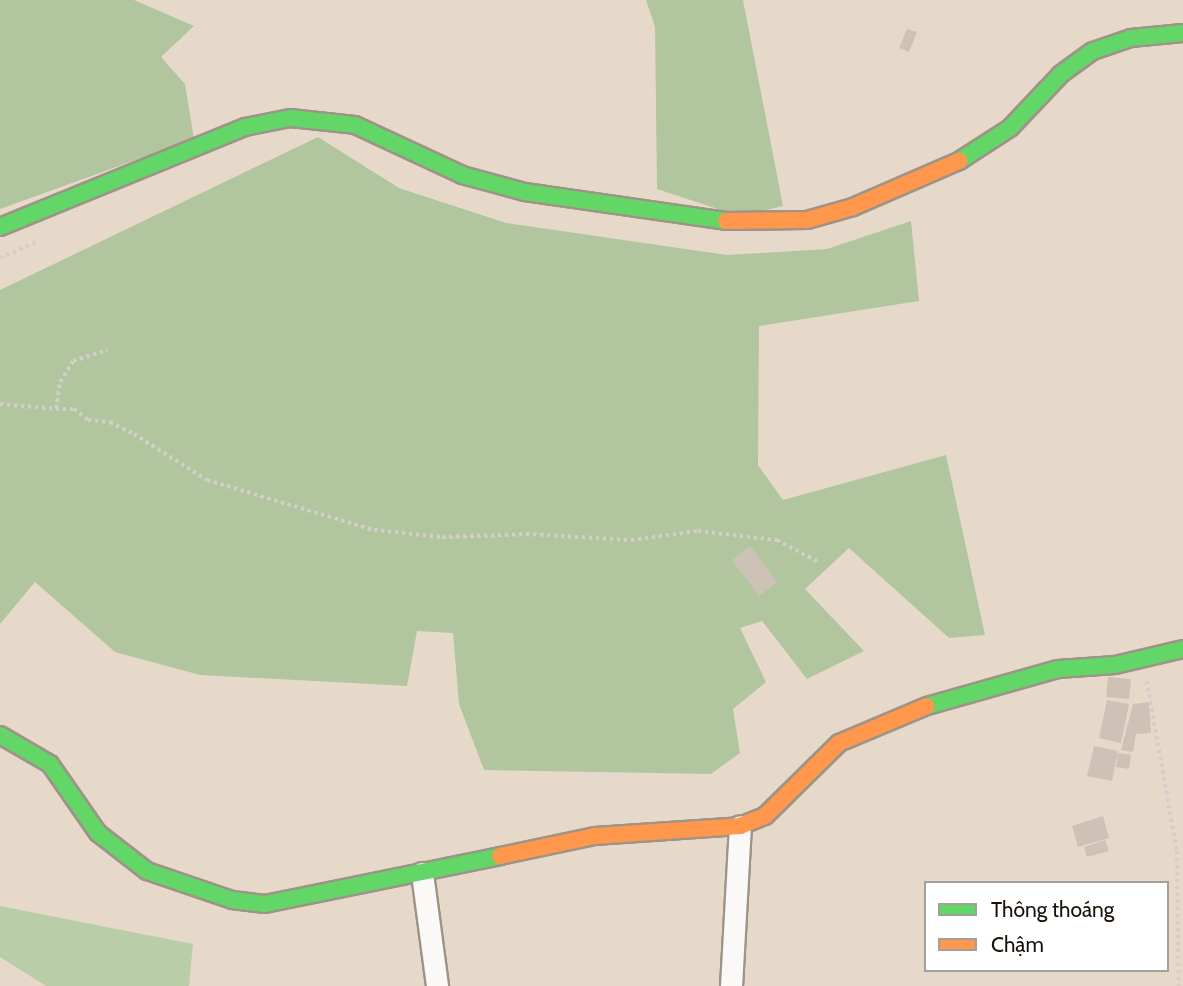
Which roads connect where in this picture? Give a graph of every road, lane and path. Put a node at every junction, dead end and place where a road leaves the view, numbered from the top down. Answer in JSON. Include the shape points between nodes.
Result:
{"nodes":[{"id":1,"x":1183,"y":33,"type":"edge"},
{"id":2,"x":0,"y":227,"type":"edge"},
{"id":3,"x":37,"y":242,"type":"dead end"},
{"id":4,"x":0,"y":258,"type":"edge"},
{"id":5,"x":107,"y":350,"type":"dead end"},
{"id":6,"x":0,"y":404,"type":"edge"},
{"id":7,"x":56,"y":409,"type":"junction"},
{"id":8,"x":820,"y":563,"type":"dead end"},
{"id":9,"x":1183,"y":649,"type":"edge"},
{"id":10,"x":1144,"y":658,"type":"junction"},
{"id":11,"x":0,"y":735,"type":"edge"},
{"id":12,"x":740,"y":826,"type":"junction"},
{"id":13,"x":422,"y":873,"type":"junction"},
{"id":14,"x":437,"y":986,"type":"edge"},
{"id":15,"x":732,"y":986,"type":"edge"},
{"id":16,"x":1179,"y":986,"type":"edge"}],
"edges":[{"from":1,"to":2,"type":"street","via":[[1131,38],[1093,51],[1061,74],[1010,128],[972,155],[853,207],[807,220],[729,221],[526,192],[462,174],[355,125],[290,118],[245,127]]},
{"from":3,"to":4,"type":"path"},
{"from":5,"to":7,"type":"path","via":[[73,361],[60,382]]},
{"from":6,"to":7,"type":"path"},
{"from":7,"to":8,"type":"path","via":[[74,409],[88,421],[110,422],[134,433],[207,480],[374,530],[442,537],[526,534],[631,540],[698,531],[777,540]]},
{"from":9,"to":10,"type":"street"},
{"from":10,"to":12,"type":"street","via":[[1115,666],[1058,669],[962,692],[886,721],[839,743],[765,816]]},
{"from":10,"to":16,"type":"path","via":[[1177,851]]},
{"from":11,"to":13,"type":"street","via":[[50,764],[98,833],[123,856],[179,884],[232,900],[265,904]]},
{"from":12,"to":13,"type":"street","via":[[595,836]]},
{"from":12,"to":15,"type":"street"},
{"from":13,"to":14,"type":"street"}]}
